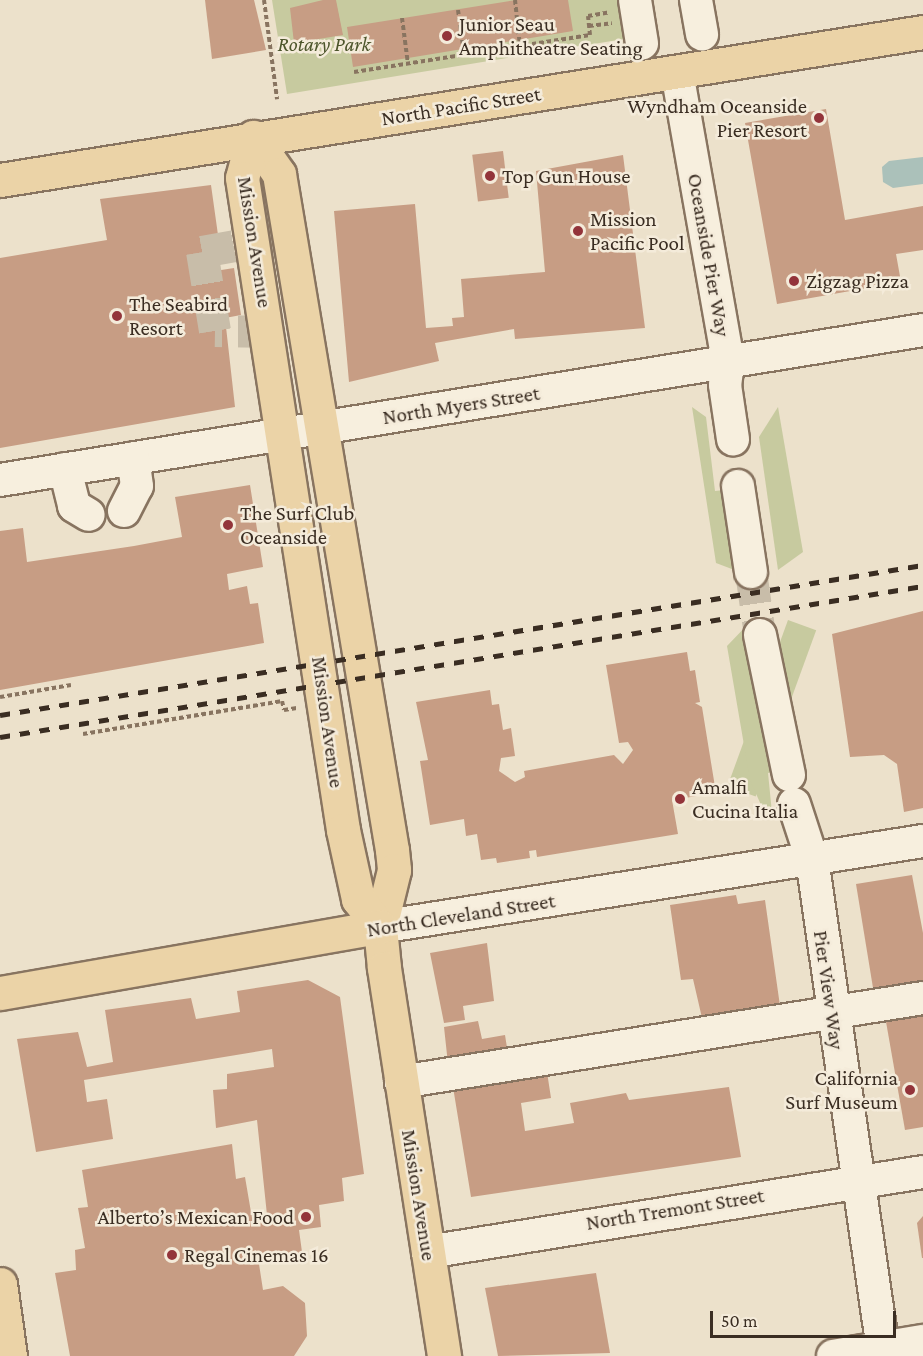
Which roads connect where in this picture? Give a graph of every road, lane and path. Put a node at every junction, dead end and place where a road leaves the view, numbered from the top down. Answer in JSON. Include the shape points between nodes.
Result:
{"nodes":[{"id":1,"x":264,"y":0,"type":"edge"},
{"id":2,"x":515,"y":0,"type":"edge"},
{"id":3,"x":635,"y":0,"type":"edge"},
{"id":4,"x":696,"y":0,"type":"edge"},
{"id":5,"x":458,"y":9,"type":"dead end"},
{"id":6,"x":606,"y":13,"type":"dead end"},
{"id":7,"x":402,"y":18,"type":"dead end"},
{"id":8,"x":608,"y":24,"type":"dead end"},
{"id":9,"x":589,"y":26,"type":"junction"},
{"id":10,"x":923,"y":32,"type":"edge"},
{"id":11,"x":702,"y":34,"type":"dead end"},
{"id":12,"x":642,"y":43,"type":"dead end"},
{"id":13,"x":520,"y":46,"type":"junction"},
{"id":14,"x":464,"y":54,"type":"junction"},
{"id":15,"x":408,"y":64,"type":"junction"},
{"id":16,"x":354,"y":72,"type":"dead end"},
{"id":17,"x":677,"y":72,"type":"junction"},
{"id":18,"x":277,"y":99,"type":"dead end"},
{"id":19,"x":253,"y":137,"type":"junction"},
{"id":20,"x":0,"y":180,"type":"edge"},
{"id":21,"x":923,"y":330,"type":"edge"},
{"id":22,"x":728,"y":362,"type":"junction"},
{"id":23,"x":322,"y":428,"type":"junction"},
{"id":24,"x":284,"y":434,"type":"junction"},
{"id":25,"x":733,"y":439,"type":"dead end"},
{"id":26,"x":133,"y":458,"type":"junction"},
{"id":27,"x":65,"y":469,"type":"junction"},
{"id":28,"x":0,"y":480,"type":"edge"},
{"id":29,"x":738,"y":486,"type":"dead end"},
{"id":30,"x":124,"y":511,"type":"dead end"},
{"id":31,"x":89,"y":516,"type":"dead end"},
{"id":32,"x":751,"y":572,"type":"tunnel mouth"},
{"id":33,"x":760,"y":635,"type":"tunnel mouth"},
{"id":34,"x":71,"y":686,"type":"dead end"},
{"id":35,"x":0,"y":697,"type":"edge"},
{"id":36,"x":298,"y":708,"type":"dead end"},
{"id":37,"x":83,"y":734,"type":"dead end"},
{"id":38,"x":923,"y":841,"type":"edge"},
{"id":39,"x":812,"y":859,"type":"junction"},
{"id":40,"x":380,"y":927,"type":"junction"},
{"id":41,"x":0,"y":993,"type":"edge"},
{"id":42,"x":923,"y":998,"type":"edge"},
{"id":43,"x":832,"y":1013,"type":"junction"},
{"id":44,"x":401,"y":1082,"type":"junction"},
{"id":45,"x":923,"y":1172,"type":"edge"},
{"id":46,"x":858,"y":1181,"type":"junction"},
{"id":47,"x":428,"y":1252,"type":"junction"},
{"id":48,"x":0,"y":1284,"type":"edge"},
{"id":49,"x":3,"y":1323,"type":"edge"},
{"id":50,"x":923,"y":1341,"type":"edge"},
{"id":51,"x":884,"y":1352,"type":"edge"},
{"id":52,"x":10,"y":1356,"type":"edge"},
{"id":53,"x":444,"y":1356,"type":"edge"},
{"id":54,"x":832,"y":1356,"type":"edge"}],
"edges":[{"from":1,"to":18,"type":"path"},
{"from":2,"to":13,"type":"path"},
{"from":3,"to":12,"type":"street"},
{"from":4,"to":11,"type":"street"},
{"from":5,"to":14,"type":"path"},
{"from":6,"to":9,"type":"path","via":[[588,16]]},
{"from":7,"to":15,"type":"path"},
{"from":8,"to":9,"type":"path"},
{"from":9,"to":13,"type":"path","via":[[590,34]]},
{"from":10,"to":17,"type":"main road","name":"North Pacific Street"},
{"from":13,"to":14,"type":"path"},
{"from":14,"to":15,"type":"path"},
{"from":15,"to":16,"type":"path"},
{"from":17,"to":19,"type":"main road","name":"North Pacific Street"},
{"from":17,"to":22,"type":"street","name":"Oceanside Pier Way"},
{"from":19,"to":20,"type":"main road","name":"North Pacific Street"},
{"from":19,"to":23,"type":"main road","name":"Mission Avenue","via":[[279,174]]},
{"from":19,"to":24,"type":"main road","name":"Mission Avenue","via":[[241,169]]},
{"from":21,"to":22,"type":"street","name":"North Myers Street"},
{"from":22,"to":23,"type":"street","name":"North Myers Street"},
{"from":22,"to":25,"type":"street","name":"Oceanside Pier Way","via":[[725,385]]},
{"from":23,"to":24,"type":"street","name":"North Myers Street"},
{"from":23,"to":40,"type":"main road","name":"Mission Avenue","via":[[392,850],[394,870]]},
{"from":24,"to":26,"type":"street","name":"North Myers Street"},
{"from":24,"to":40,"type":"main road","name":"Mission Avenue","via":[[343,830],[358,899]]},
{"from":26,"to":27,"type":"street","name":"North Myers Street"},
{"from":26,"to":30,"type":"street","via":[[137,486]]},
{"from":27,"to":28,"type":"street","name":"North Myers Street"},
{"from":27,"to":31,"type":"street","via":[[74,506]]},
{"from":29,"to":32,"type":"street"},
{"from":33,"to":39,"type":"street","name":"Pier View Way","via":[[792,789]]},
{"from":34,"to":35,"type":"path"},
{"from":36,"to":37,"type":"path","via":[[284,711],[282,701]]},
{"from":38,"to":39,"type":"street","name":"North Cleveland Street"},
{"from":39,"to":40,"type":"street","name":"North Cleveland Street"},
{"from":39,"to":43,"type":"street","name":"Pier View Way"},
{"from":40,"to":41,"type":"main road","name":"North Cleveland Street"},
{"from":40,"to":44,"type":"main road","name":"Mission Avenue"},
{"from":42,"to":43,"type":"street"},
{"from":43,"to":44,"type":"street"},
{"from":43,"to":46,"type":"street","name":"Pier View Way"},
{"from":44,"to":47,"type":"main road","name":"Mission Avenue"},
{"from":45,"to":46,"type":"street","name":"North Tremont Street"},
{"from":46,"to":47,"type":"street","name":"North Tremont Street"},
{"from":46,"to":51,"type":"street","name":"Pier View Way"},
{"from":47,"to":53,"type":"main road","name":"Mission Avenue"},
{"from":48,"to":49,"type":"main road"},
{"from":49,"to":52,"type":"main road"},
{"from":50,"to":51,"type":"street"},
{"from":51,"to":54,"type":"street"}]}
